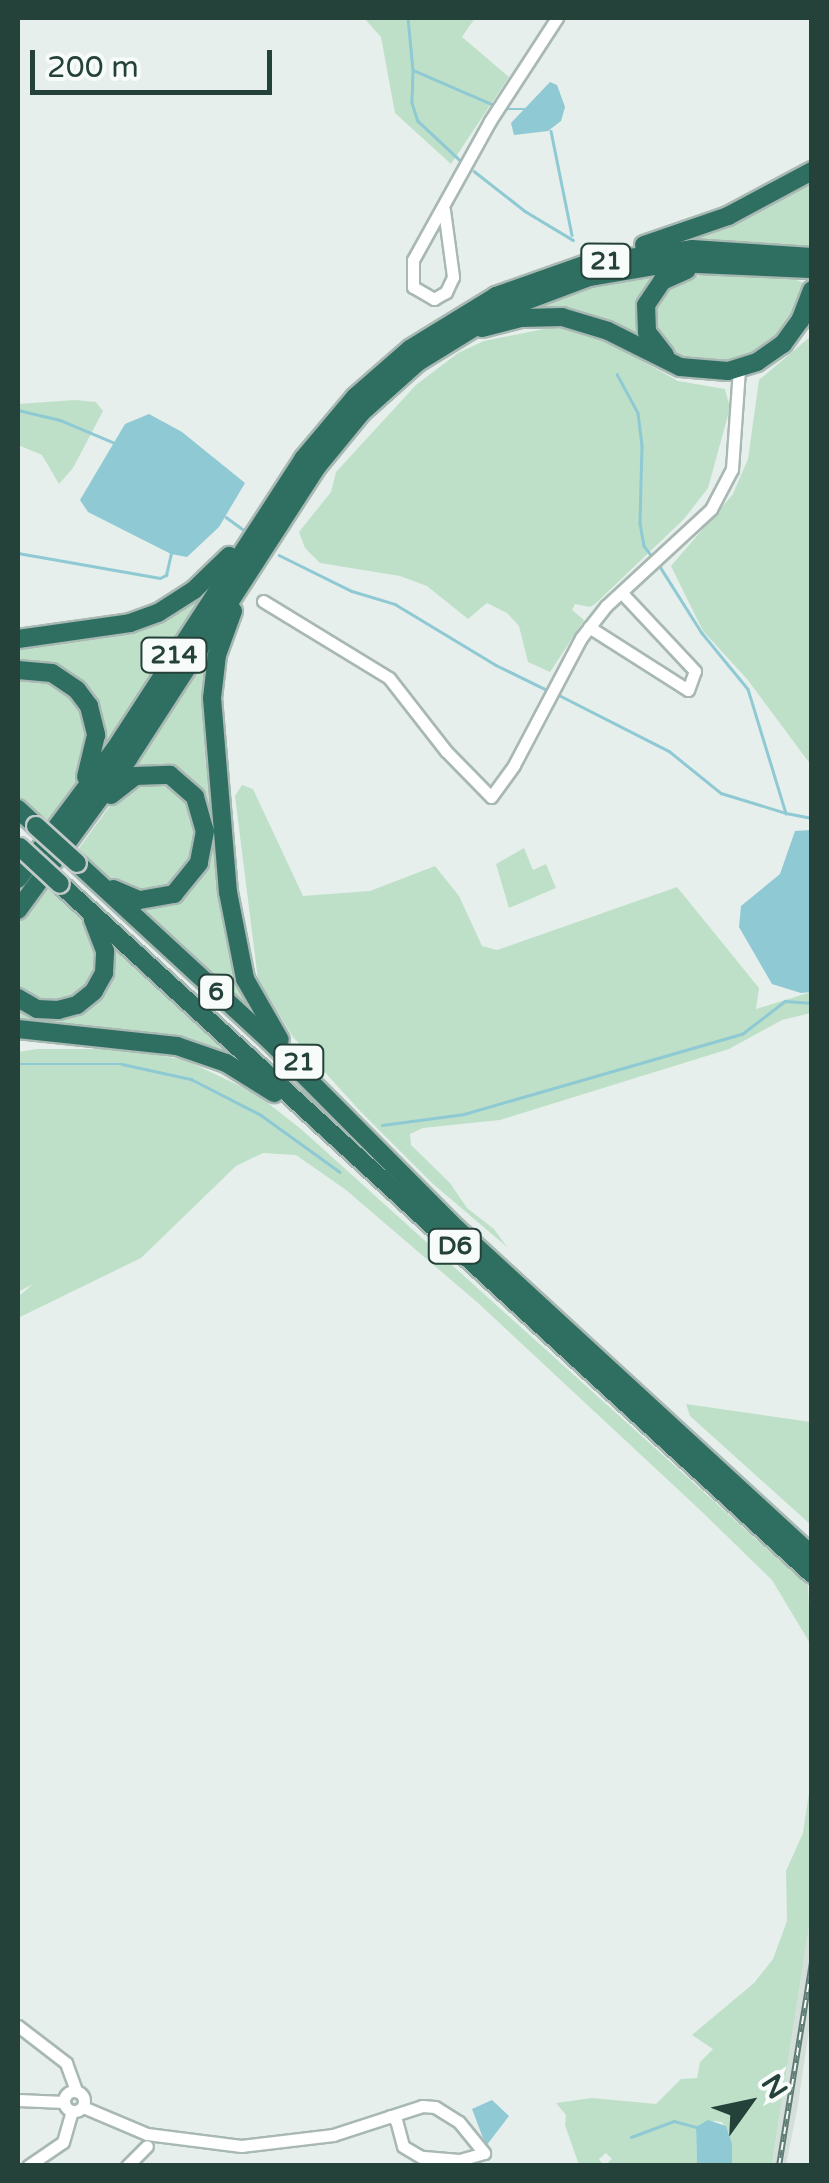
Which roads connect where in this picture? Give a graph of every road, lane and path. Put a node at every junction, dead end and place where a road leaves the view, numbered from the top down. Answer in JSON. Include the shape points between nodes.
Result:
{"nodes":[{"id":1,"x":557,"y":18,"type":"edge"},
{"id":2,"x":812,"y":171,"type":"edge"},
{"id":3,"x":444,"y":210,"type":"junction"},
{"id":4,"x":587,"y":264,"type":"junction"},
{"id":5,"x":804,"y":265,"type":"edge"},
{"id":6,"x":812,"y":290,"type":"edge"},
{"id":7,"x":453,"y":338,"type":"junction"},
{"id":8,"x":739,"y":369,"type":"junction"},
{"id":9,"x":697,"y":370,"type":"junction"},
{"id":10,"x":273,"y":502,"type":"junction"},
{"id":11,"x":246,"y":576,"type":"junction"},
{"id":12,"x":621,"y":592,"type":"junction"},
{"id":13,"x":263,"y":601,"type":"dead end"},
{"id":14,"x":589,"y":627,"type":"junction"},
{"id":15,"x":18,"y":635,"type":"edge"},
{"id":16,"x":18,"y":670,"type":"edge"},
{"id":17,"x":18,"y":808,"type":"edge"},
{"id":18,"x":80,"y":812,"type":"junction"},
{"id":19,"x":19,"y":846,"type":"edge"},
{"id":20,"x":76,"y":863,"type":"junction"},
{"id":21,"x":18,"y":879,"type":"edge"},
{"id":22,"x":18,"y":910,"type":"edge"},
{"id":23,"x":88,"y":910,"type":"junction"},
{"id":24,"x":18,"y":998,"type":"edge"},
{"id":25,"x":18,"y":1029,"type":"edge"},
{"id":26,"x":84,"y":1037,"type":"junction"},
{"id":27,"x":18,"y":1040,"type":"edge"},
{"id":28,"x":318,"y":1122,"type":"junction"},
{"id":29,"x":353,"y":1123,"type":"junction"},
{"id":30,"x":458,"y":1229,"type":"joint"},
{"id":31,"x":812,"y":1555,"type":"edge"},
{"id":32,"x":812,"y":1574,"type":"edge"},
{"id":33,"x":18,"y":2026,"type":"edge"},
{"id":34,"x":18,"y":2100,"type":"edge"},
{"id":35,"x":73,"y":2107,"type":"junction"},
{"id":36,"x":390,"y":2116,"type":"junction"},
{"id":37,"x":148,"y":2146,"type":"dead end"},
{"id":38,"x":28,"y":2166,"type":"edge"},
{"id":39,"x":126,"y":2166,"type":"edge"}],
"edges":[{"from":1,"to":3,"type":"street","via":[[490,121]]},
{"from":2,"to":4,"type":"highway","via":[[728,216]]},
{"from":3,"to":3,"type":"street","via":[[410,274],[420,296],[434,299],[453,277]]},
{"from":4,"to":5,"type":"highway","number":"21","via":[[692,250]]},
{"from":4,"to":10,"type":"highway","number":"21","via":[[496,296],[419,342],[341,412]]},
{"from":5,"to":7,"type":"highway","number":"21","via":[[673,264],[588,277],[504,308]]},
{"from":5,"to":9,"type":"highway","number":"21","via":[[685,270],[655,287],[645,314],[652,342]]},
{"from":6,"to":8,"type":"highway","via":[[783,344]]},
{"from":7,"to":9,"type":"highway","number":"21","via":[[511,320],[562,317]]},
{"from":7,"to":11,"type":"highway","number":"21","via":[[390,384],[337,439]]},
{"from":8,"to":9,"type":"highway"},
{"from":8,"to":12,"type":"street","via":[[732,469],[711,509]]},
{"from":10,"to":15,"type":"highway","number":"21","via":[[222,564],[175,604],[130,624]]},
{"from":10,"to":18,"type":"highway","number":"214"},
{"from":11,"to":18,"type":"highway","number":"214"},
{"from":11,"to":29,"type":"highway","number":"21","via":[[217,654],[212,698],[235,943],[269,1023]]},
{"from":12,"to":14,"type":"street"},
{"from":12,"to":14,"type":"street","via":[[695,671],[688,690]]},
{"from":13,"to":14,"type":"street","via":[[387,676],[491,797]]},
{"from":16,"to":18,"type":"highway","via":[[66,680],[94,719],[96,751]]},
{"from":17,"to":20,"type":"highway","number":"6","bridge":true},
{"from":18,"to":20,"type":"highway","number":"6","via":[[135,776],[170,775],[187,786],[205,831],[202,854],[182,888],[151,900],[118,892]]},
{"from":18,"to":21,"type":"highway","number":"214"},
{"from":18,"to":22,"type":"highway","number":"214"},
{"from":19,"to":23,"type":"highway","bridge":true},
{"from":20,"to":29,"type":"highway","number":"6"},
{"from":23,"to":24,"type":"highway","via":[[106,951],[94,991],[58,1010]]},
{"from":23,"to":28,"type":"highway","number":"D6"},
{"from":25,"to":26,"type":"highway","number":"21"},
{"from":26,"to":27,"type":"highway","number":"21"},
{"from":26,"to":28,"type":"highway","number":"21","via":[[154,1042],[202,1054]]},
{"from":28,"to":32,"type":"highway","number":"D6"},
{"from":29,"to":30,"type":"highway","number":"6"},
{"from":30,"to":31,"type":"highway","number":"D6"},
{"from":33,"to":35,"type":"street","via":[[66,2063],[76,2091],[67,2094]]},
{"from":34,"to":35,"type":"street"},
{"from":35,"to":36,"type":"street","via":[[160,2138],[241,2146],[333,2134]]},
{"from":35,"to":38,"type":"street","via":[[59,2146]]},
{"from":36,"to":36,"type":"street","via":[[404,2146],[421,2157],[459,2160],[484,2152],[446,2110],[422,2106]]},
{"from":37,"to":39,"type":"street"}]}
